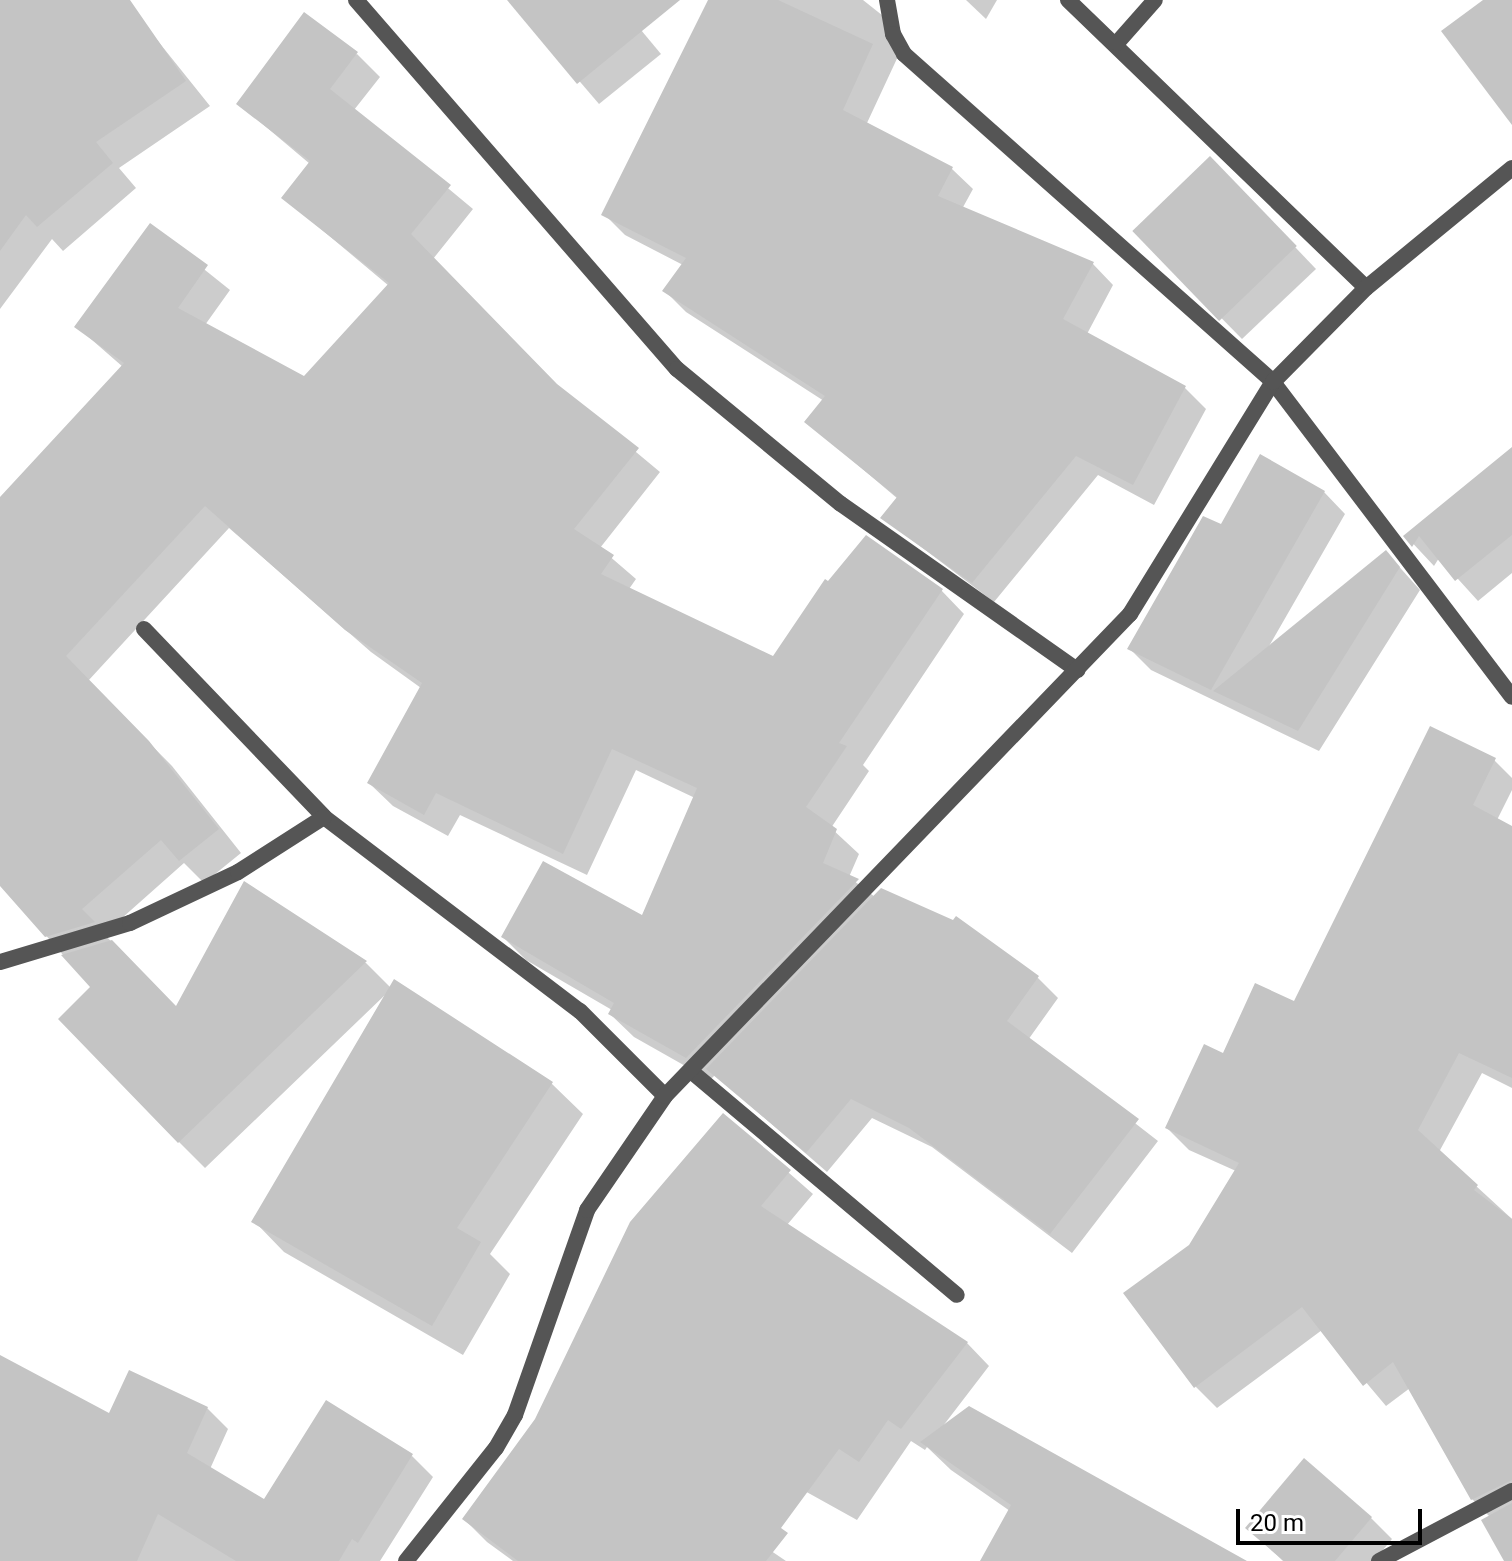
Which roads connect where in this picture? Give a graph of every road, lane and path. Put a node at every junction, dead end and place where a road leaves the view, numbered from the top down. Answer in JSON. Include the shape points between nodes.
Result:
{"nodes":[{"id":1,"x":356,"y":0,"type":"edge"},
{"id":2,"x":887,"y":0,"type":"edge"},
{"id":3,"x":1068,"y":0,"type":"edge"},
{"id":4,"x":1155,"y":0,"type":"edge"},
{"id":5,"x":1117,"y":43,"type":"junction"},
{"id":6,"x":1512,"y":168,"type":"edge"},
{"id":7,"x":1366,"y":288,"type":"junction"},
{"id":8,"x":1273,"y":382,"type":"junction"},
{"id":9,"x":144,"y":629,"type":"dead end"},
{"id":10,"x":1077,"y":670,"type":"junction"},
{"id":11,"x":1512,"y":697,"type":"edge"},
{"id":12,"x":324,"y":817,"type":"junction"},
{"id":13,"x":0,"y":962,"type":"edge"},
{"id":14,"x":692,"y":1072,"type":"junction"},
{"id":15,"x":665,"y":1096,"type":"junction"},
{"id":16,"x":957,"y":1295,"type":"dead end"},
{"id":17,"x":1512,"y":1491,"type":"edge"},
{"id":18,"x":406,"y":1561,"type":"edge"},
{"id":19,"x":1379,"y":1561,"type":"edge"}],
"edges":[{"from":1,"to":10,"type":"street","via":[[677,369],[841,504]]},
{"from":2,"to":8,"type":"street","via":[[893,34],[904,54]]},
{"from":3,"to":5,"type":"street"},
{"from":4,"to":5,"type":"street"},
{"from":5,"to":7,"type":"street"},
{"from":6,"to":7,"type":"street"},
{"from":7,"to":8,"type":"street"},
{"from":8,"to":10,"type":"street","via":[[1130,614]]},
{"from":8,"to":11,"type":"street"},
{"from":9,"to":12,"type":"street"},
{"from":10,"to":14,"type":"street","via":[[746,1006]]},
{"from":12,"to":13,"type":"street","via":[[238,872],[130,923]]},
{"from":12,"to":15,"type":"street","via":[[580,1011]]},
{"from":14,"to":15,"type":"street"},
{"from":14,"to":16,"type":"street"},
{"from":15,"to":18,"type":"street","via":[[587,1210],[515,1415],[496,1448]]},
{"from":17,"to":19,"type":"street"}]}
